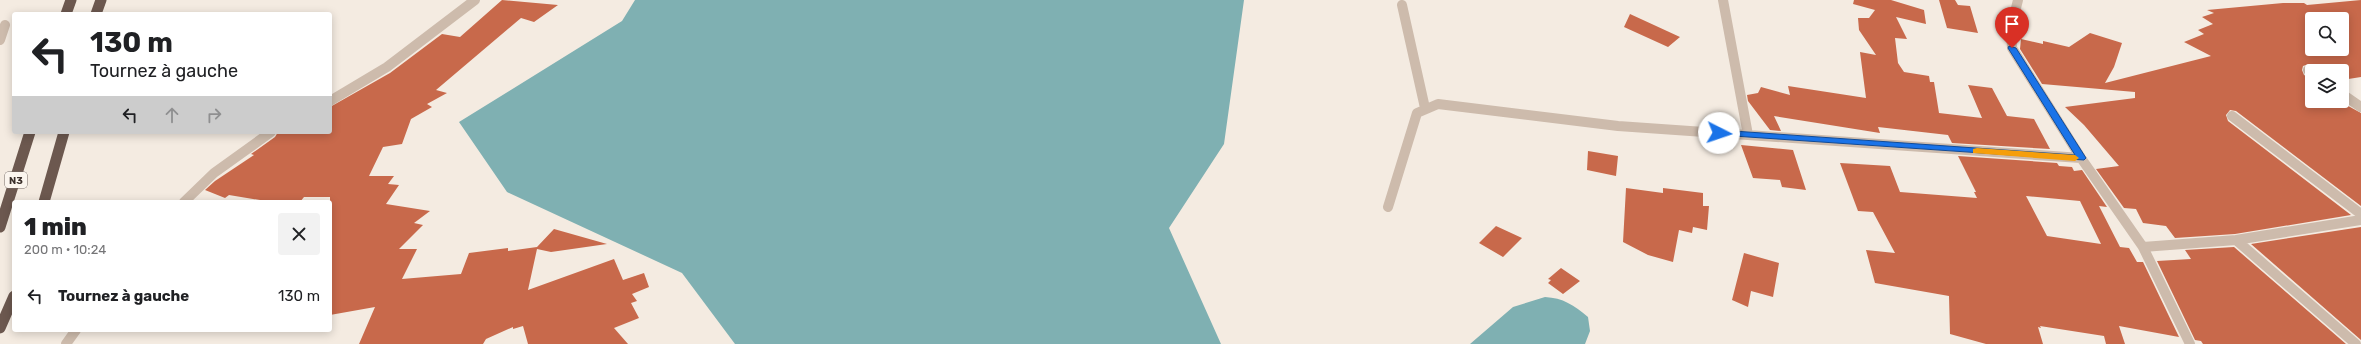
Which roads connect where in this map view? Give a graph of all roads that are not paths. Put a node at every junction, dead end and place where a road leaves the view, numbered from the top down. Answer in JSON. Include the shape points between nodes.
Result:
{"nodes":[{"id":1,"x":71,"y":0,"type":"edge"},
{"id":2,"x":101,"y":0,"type":"edge"},
{"id":3,"x":474,"y":0,"type":"edge"},
{"id":4,"x":1723,"y":0,"type":"edge"},
{"id":5,"x":2018,"y":0,"type":"edge"},
{"id":6,"x":1402,"y":5,"type":"dead end"},
{"id":7,"x":67,"y":12,"type":"edge"},
{"id":8,"x":97,"y":12,"type":"edge"},
{"id":9,"x":5,"y":25,"type":"dead end"},
{"id":10,"x":0,"y":40,"type":"edge"},
{"id":11,"x":2349,"y":99,"type":"edge"},
{"id":12,"x":332,"y":100,"type":"edge"},
{"id":13,"x":2361,"y":107,"type":"edge"},
{"id":14,"x":1425,"y":108,"type":"junction"},
{"id":15,"x":2232,"y":116,"type":"dead end"},
{"id":16,"x":29,"y":134,"type":"edge"},
{"id":17,"x":63,"y":134,"type":"edge"},
{"id":18,"x":268,"y":134,"type":"edge"},
{"id":19,"x":1748,"y":135,"type":"junction"},
{"id":20,"x":2081,"y":158,"type":"junction"},
{"id":21,"x":45,"y":200,"type":"edge"},
{"id":22,"x":186,"y":200,"type":"edge"},
{"id":23,"x":1388,"y":207,"type":"dead end"},
{"id":24,"x":2361,"y":214,"type":"edge"},
{"id":25,"x":2361,"y":220,"type":"edge"},
{"id":26,"x":0,"y":227,"type":"edge"},
{"id":27,"x":2236,"y":240,"type":"junction"},
{"id":28,"x":2143,"y":247,"type":"junction"},
{"id":29,"x":12,"y":301,"type":"edge"},
{"id":30,"x":0,"y":328,"type":"edge"},
{"id":31,"x":75,"y":332,"type":"edge"},
{"id":32,"x":66,"y":344,"type":"edge"},
{"id":33,"x":2190,"y":344,"type":"edge"},
{"id":34,"x":2356,"y":344,"type":"edge"}],
"edges":[{"from":1,"to":7,"type":"highway"},
{"from":2,"to":8,"type":"highway"},
{"from":3,"to":12,"type":"street","via":[[413,47],[354,88]]},
{"from":4,"to":19,"type":"street"},
{"from":5,"to":20,"type":"street","via":[[2011,33],[2012,48]]},
{"from":6,"to":14,"type":"street"},
{"from":9,"to":10,"type":"street"},
{"from":11,"to":13,"type":"street"},
{"from":14,"to":19,"type":"street","via":[[1438,104],[1618,126]]},
{"from":14,"to":23,"type":"street","via":[[1417,113]]},
{"from":15,"to":24,"type":"street"},
{"from":16,"to":26,"type":"highway","number":"N3"},
{"from":17,"to":21,"type":"highway"},
{"from":18,"to":22,"type":"street","via":[[195,189]]},
{"from":19,"to":20,"type":"street"},
{"from":20,"to":28,"type":"street"},
{"from":25,"to":27,"type":"street"},
{"from":27,"to":28,"type":"street"},
{"from":27,"to":34,"type":"street"},
{"from":28,"to":33,"type":"street"},
{"from":29,"to":30,"type":"highway"},
{"from":31,"to":32,"type":"street"}]}
